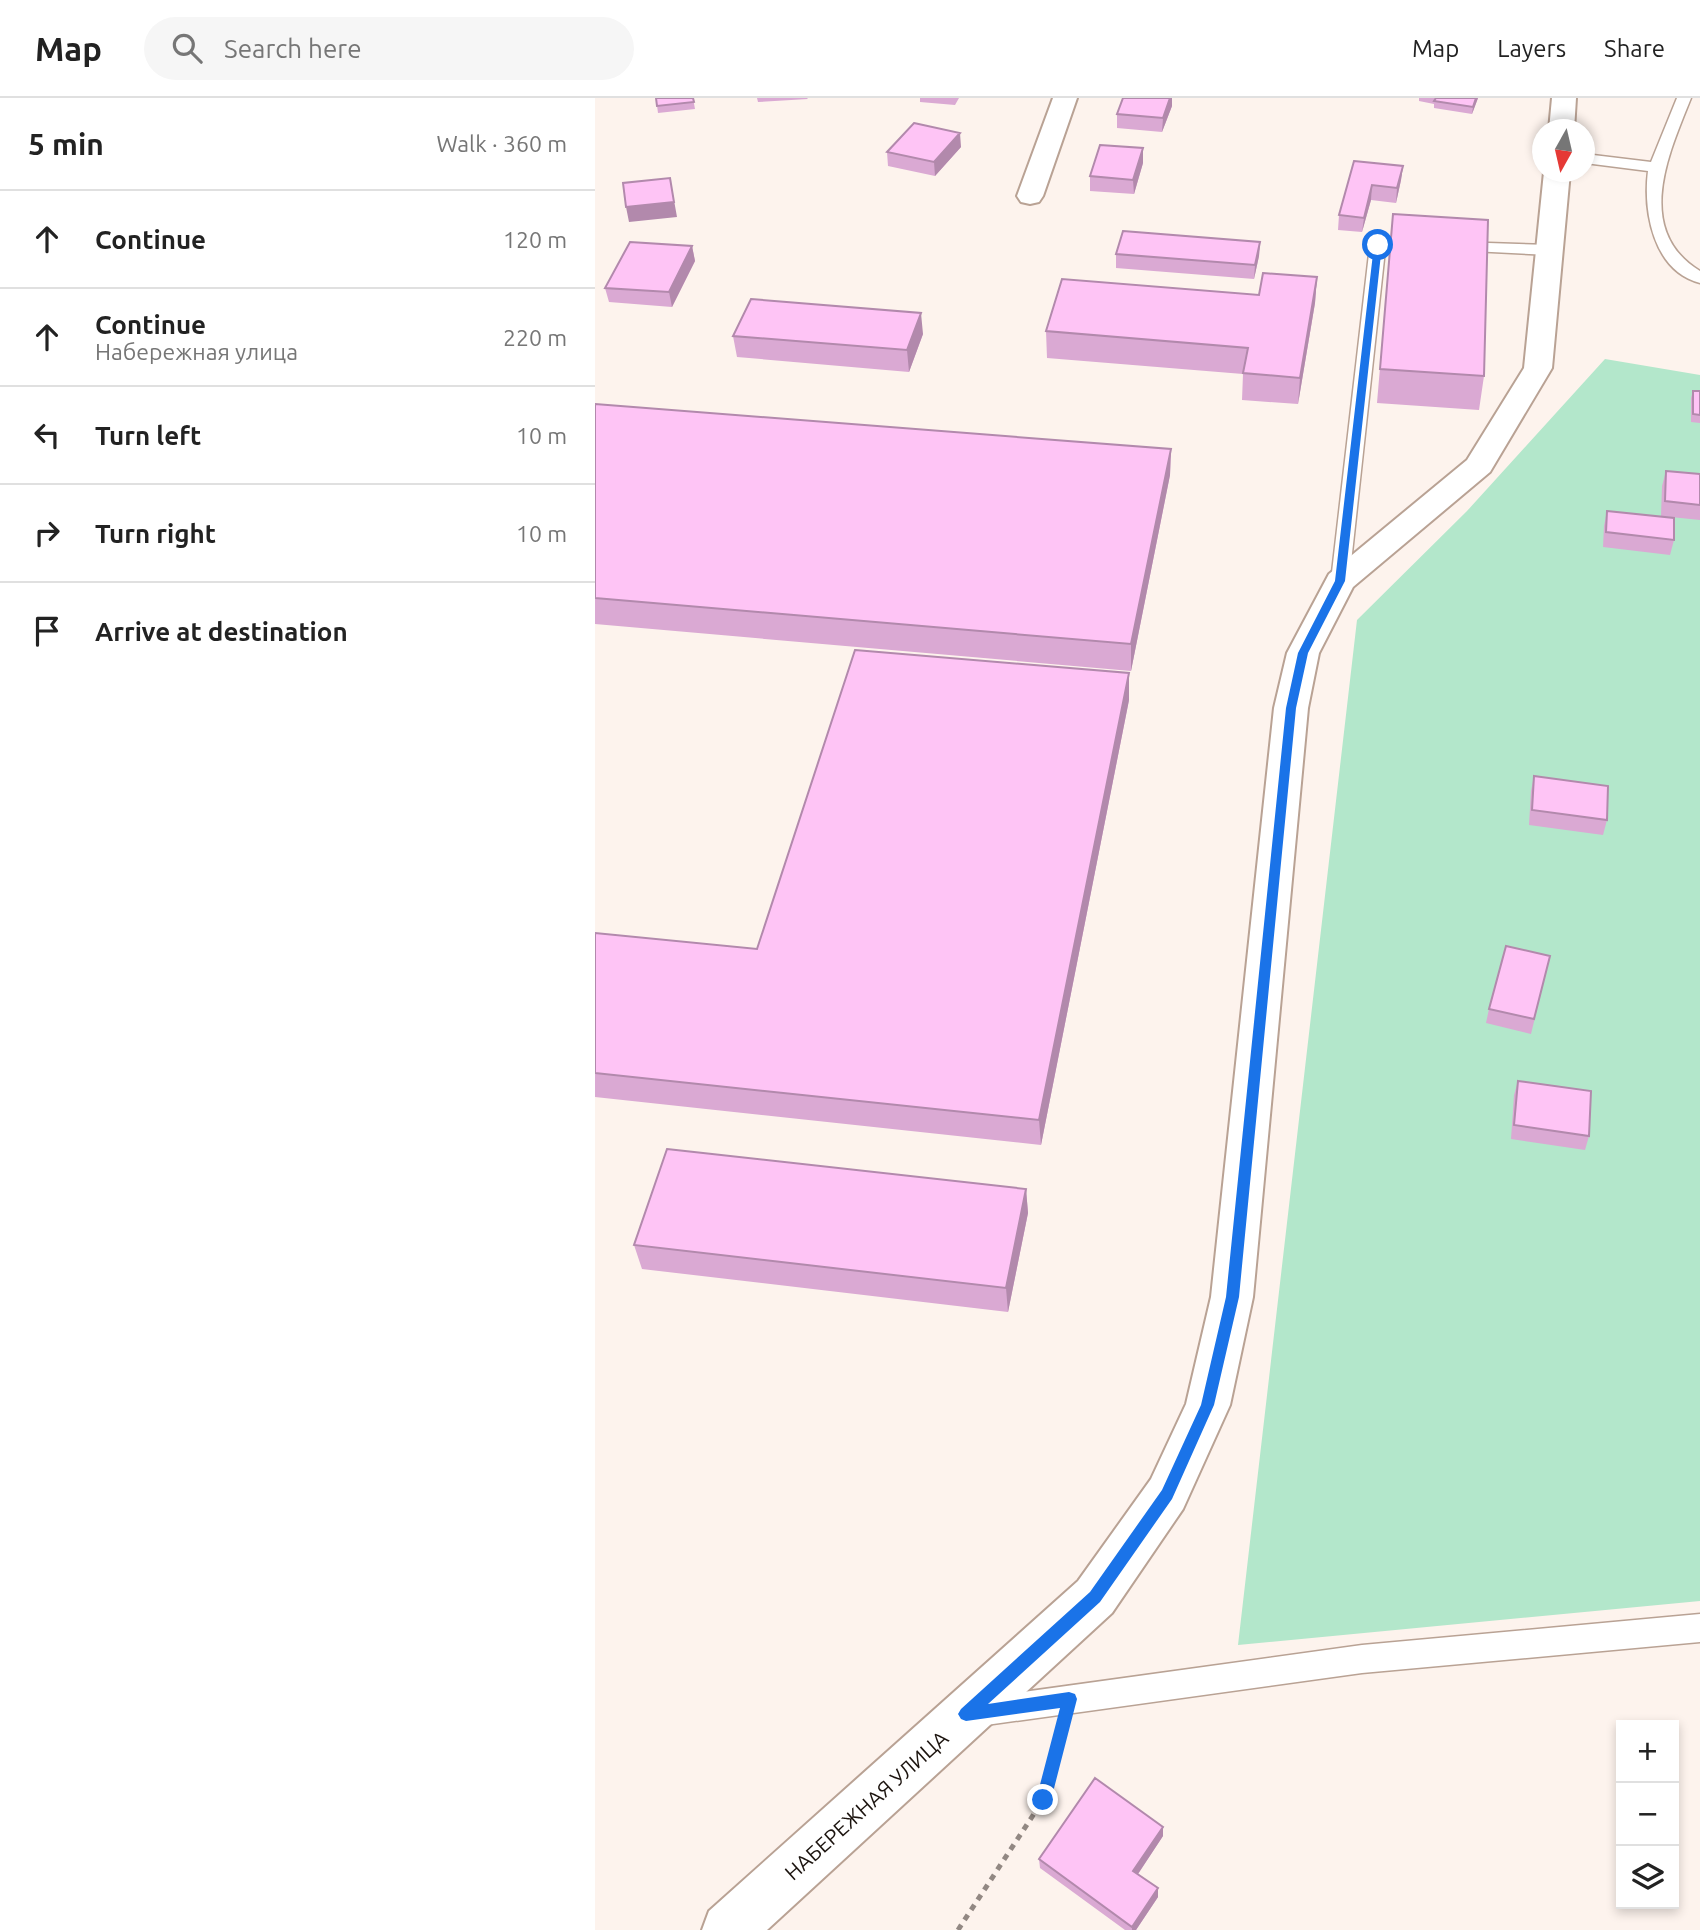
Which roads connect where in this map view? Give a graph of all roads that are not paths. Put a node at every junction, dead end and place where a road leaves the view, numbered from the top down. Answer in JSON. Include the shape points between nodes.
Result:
{"nodes":[{"id":1,"x":1065,"y":98,"type":"edge"},
{"id":2,"x":1564,"y":98,"type":"edge"},
{"id":3,"x":1684,"y":98,"type":"edge"},
{"id":4,"x":1562,"y":119,"type":"edge"},
{"id":5,"x":1595,"y":160,"type":"edge"},
{"id":6,"x":1657,"y":167,"type":"junction"},
{"id":7,"x":1556,"y":182,"type":"edge"},
{"id":8,"x":1030,"y":196,"type":"dead end"},
{"id":9,"x":1550,"y":250,"type":"junction"},
{"id":10,"x":1700,"y":278,"type":"edge"},
{"id":11,"x":1340,"y":581,"type":"junction"},
{"id":12,"x":1700,"y":1628,"type":"edge"},
{"id":13,"x":966,"y":1714,"type":"junction"},
{"id":14,"x":728,"y":1930,"type":"edge"}],
"edges":[{"from":1,"to":8,"type":"street"},
{"from":2,"to":4,"type":"street"},
{"from":3,"to":6,"type":"lane"},
{"from":5,"to":6,"type":"lane"},
{"from":6,"to":10,"type":"lane","via":[[1652,196],[1659,232],[1672,258]]},
{"from":7,"to":9,"type":"street","name":"НАБЕРЕЖНАЯ УЛИЦА"},
{"from":9,"to":11,"type":"street","name":"НАБЕРЕЖНАЯ УЛИЦА","via":[[1538,368],[1479,466]]},
{"from":9,"to":11,"type":"lane","via":[[1378,245]]},
{"from":11,"to":13,"type":"street","name":"НАБЕРЕЖНАЯ УЛИЦА","via":[[1303,653],[1291,708],[1233,1297],[1207,1405],[1167,1494],[1095,1597]]},
{"from":12,"to":13,"type":"lane","via":[[1362,1659]]},
{"from":13,"to":14,"type":"street","name":"НАБЕРЕЖНАЯ УЛИЦА"}]}
